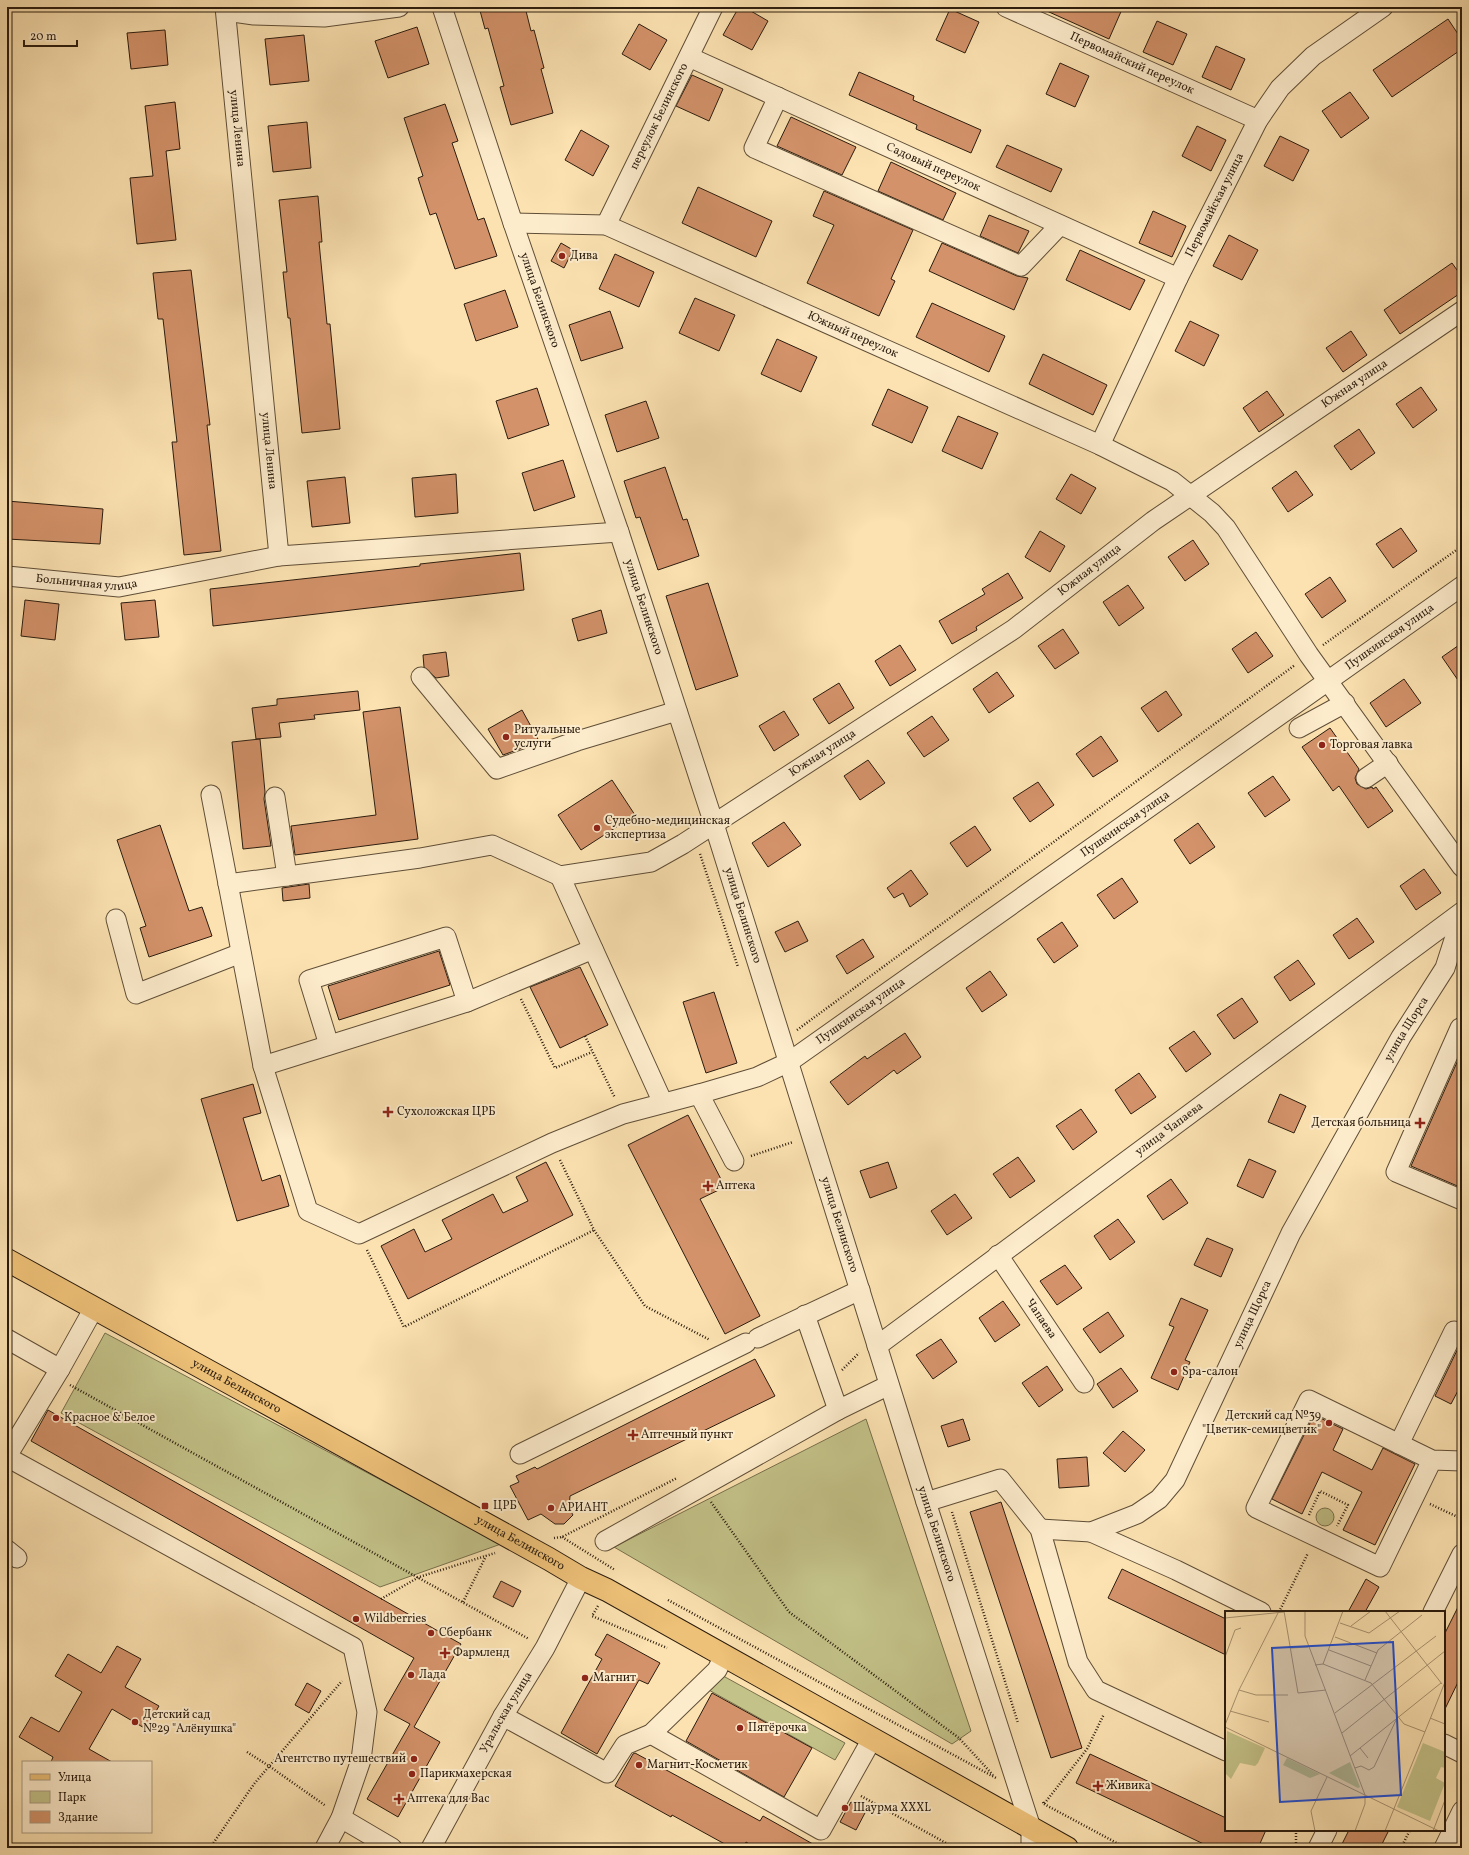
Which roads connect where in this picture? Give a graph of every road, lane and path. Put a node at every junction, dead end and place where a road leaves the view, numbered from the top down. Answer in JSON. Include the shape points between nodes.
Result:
{"nodes":[{"id":1,"x":399,"y":7,"type":"edge"},
{"id":2,"x":442,"y":7,"type":"edge"},
{"id":3,"x":713,"y":7,"type":"edge"},
{"id":4,"x":1006,"y":7,"type":"edge"},
{"id":5,"x":1383,"y":7,"type":"edge"},
{"id":6,"x":225,"y":9,"type":"edge"},
{"id":7,"x":689,"y":57,"type":"junction"},
{"id":8,"x":778,"y":97,"type":"junction"},
{"id":9,"x":1258,"y":120,"type":"junction"},
{"id":10,"x":512,"y":223,"type":"junction"},
{"id":11,"x":1060,"y":224,"type":"junction"},
{"id":12,"x":606,"y":225,"type":"junction"},
{"id":13,"x":1178,"y":278,"type":"junction"},
{"id":14,"x":1462,"y":311,"type":"edge"},
{"id":15,"x":1100,"y":445,"type":"junction"},
{"id":16,"x":1192,"y":496,"type":"junction"},
{"id":17,"x":619,"y":532,"type":"junction"},
{"id":18,"x":1462,"y":546,"type":"edge"},
{"id":19,"x":279,"y":556,"type":"junction"},
{"id":20,"x":7,"y":576,"type":"edge"},
{"id":21,"x":1462,"y":586,"type":"edge"},
{"id":22,"x":1309,"y":654,"type":"junction"},
{"id":23,"x":421,"y":677,"type":"dead end"},
{"id":24,"x":1328,"y":681,"type":"junction"},
{"id":25,"x":1345,"y":703,"type":"junction"},
{"id":26,"x":677,"y":711,"type":"junction"},
{"id":27,"x":1299,"y":728,"type":"dead end"},
{"id":28,"x":1388,"y":763,"type":"junction"},
{"id":29,"x":1366,"y":778,"type":"dead end"},
{"id":30,"x":211,"y":795,"type":"dead end"},
{"id":31,"x":275,"y":797,"type":"dead end"},
{"id":32,"x":714,"y":824,"type":"junction"},
{"id":33,"x":1462,"y":868,"type":"edge"},
{"id":34,"x":287,"y":876,"type":"junction"},
{"id":35,"x":560,"y":876,"type":"junction"},
{"id":36,"x":228,"y":884,"type":"junction"},
{"id":37,"x":1462,"y":912,"type":"edge"},
{"id":38,"x":1462,"y":915,"type":"edge"},
{"id":39,"x":116,"y":919,"type":"dead end"},
{"id":40,"x":593,"y":949,"type":"junction"},
{"id":41,"x":241,"y":954,"type":"junction"},
{"id":42,"x":513,"y":982,"type":"junction"},
{"id":43,"x":467,"y":1002,"type":"junction"},
{"id":44,"x":1462,"y":1029,"type":"edge"},
{"id":45,"x":585,"y":1036,"type":"dead end"},
{"id":46,"x":782,"y":1040,"type":"junction"},
{"id":47,"x":330,"y":1045,"type":"junction"},
{"id":48,"x":592,"y":1052,"type":"junction"},
{"id":49,"x":789,"y":1062,"type":"junction"},
{"id":50,"x":263,"y":1066,"type":"junction"},
{"id":51,"x":699,"y":1094,"type":"junction"},
{"id":52,"x":663,"y":1103,"type":"junction"},
{"id":53,"x":623,"y":1114,"type":"junction"},
{"id":54,"x":793,"y":1142,"type":"dead end"},
{"id":55,"x":552,"y":1143,"type":"junction"},
{"id":56,"x":734,"y":1162,"type":"joint"},
{"id":57,"x":1462,"y":1200,"type":"edge"},
{"id":58,"x":594,"y":1230,"type":"junction"},
{"id":59,"x":359,"y":1234,"type":"junction"},
{"id":60,"x":998,"y":1255,"type":"junction"},
{"id":61,"x":7,"y":1260,"type":"edge"},
{"id":62,"x":860,"y":1290,"type":"junction"},
{"id":63,"x":94,"y":1308,"type":"junction"},
{"id":64,"x":804,"y":1315,"type":"junction"},
{"id":65,"x":1454,"y":1331,"type":"dead end"},
{"id":66,"x":7,"y":1339,"type":"edge"},
{"id":67,"x":745,"y":1344,"type":"junction"},
{"id":68,"x":877,"y":1346,"type":"junction"},
{"id":69,"x":859,"y":1353,"type":"dead end"},
{"id":70,"x":64,"y":1377,"type":"junction"},
{"id":71,"x":1084,"y":1382,"type":"dead end"},
{"id":72,"x":829,"y":1384,"type":"junction"},
{"id":73,"x":889,"y":1385,"type":"junction"},
{"id":74,"x":838,"y":1410,"type":"junction"},
{"id":75,"x":1399,"y":1444,"type":"junction"},
{"id":76,"x":520,"y":1454,"type":"dead end"},
{"id":77,"x":7,"y":1456,"type":"edge"},
{"id":78,"x":1432,"y":1460,"type":"junction"},
{"id":79,"x":1462,"y":1461,"type":"edge"},
{"id":80,"x":678,"y":1477,"type":"dead end"},
{"id":81,"x":702,"y":1488,"type":"junction"},
{"id":82,"x":947,"y":1496,"type":"junction"},
{"id":83,"x":1414,"y":1497,"type":"junction"},
{"id":84,"x":926,"y":1502,"type":"junction"},
{"id":85,"x":1462,"y":1519,"type":"edge"},
{"id":86,"x":1040,"y":1529,"type":"junction"},
{"id":87,"x":1091,"y":1532,"type":"junction"},
{"id":88,"x":1316,"y":1536,"type":"junction"},
{"id":89,"x":562,"y":1537,"type":"junction"},
{"id":90,"x":554,"y":1538,"type":"dead end"},
{"id":91,"x":606,"y":1541,"type":"dead end"},
{"id":92,"x":522,"y":1544,"type":"junction"},
{"id":93,"x":1462,"y":1554,"type":"edge"},
{"id":94,"x":486,"y":1556,"type":"junction"},
{"id":95,"x":619,"y":1573,"type":"dead end"},
{"id":96,"x":419,"y":1577,"type":"junction"},
{"id":97,"x":581,"y":1578,"type":"junction"},
{"id":98,"x":661,"y":1596,"type":"dead end"},
{"id":99,"x":381,"y":1599,"type":"dead end"},
{"id":100,"x":464,"y":1602,"type":"junction"},
{"id":101,"x":1259,"y":1611,"type":"edge"},
{"id":102,"x":1279,"y":1611,"type":"edge"},
{"id":103,"x":1434,"y":1611,"type":"edge"},
{"id":104,"x":545,"y":1648,"type":"junction"},
{"id":105,"x":724,"y":1656,"type":"junction"},
{"id":106,"x":357,"y":1664,"type":"junction"},
{"id":107,"x":1111,"y":1697,"type":"junction"},
{"id":108,"x":504,"y":1716,"type":"junction"},
{"id":109,"x":1019,"y":1724,"type":"dead end"},
{"id":110,"x":651,"y":1734,"type":"junction"},
{"id":111,"x":872,"y":1739,"type":"junction"},
{"id":112,"x":1445,"y":1744,"type":"edge"},
{"id":113,"x":1225,"y":1750,"type":"edge"},
{"id":114,"x":247,"y":1752,"type":"dead end"},
{"id":115,"x":1462,"y":1753,"type":"edge"},
{"id":116,"x":269,"y":1766,"type":"junction"},
{"id":117,"x":845,"y":1787,"type":"junction"},
{"id":118,"x":1042,"y":1797,"type":"dead end"},
{"id":119,"x":1044,"y":1804,"type":"junction"},
{"id":120,"x":1462,"y":1810,"type":"edge"},
{"id":121,"x":341,"y":1818,"type":"junction"},
{"id":122,"x":1296,"y":1831,"type":"edge"},
{"id":123,"x":1326,"y":1831,"type":"edge"},
{"id":124,"x":1410,"y":1831,"type":"edge"},
{"id":125,"x":1031,"y":1838,"type":"edge"},
{"id":126,"x":210,"y":1848,"type":"edge"},
{"id":127,"x":325,"y":1848,"type":"edge"},
{"id":128,"x":392,"y":1848,"type":"edge"},
{"id":129,"x":432,"y":1848,"type":"edge"},
{"id":130,"x":955,"y":1848,"type":"edge"},
{"id":131,"x":1066,"y":1848,"type":"edge"},
{"id":132,"x":1126,"y":1848,"type":"edge"},
{"id":133,"x":1296,"y":1848,"type":"edge"},
{"id":134,"x":1318,"y":1848,"type":"edge"},
{"id":135,"x":1401,"y":1848,"type":"edge"},
{"id":136,"x":1444,"y":1848,"type":"edge"}],
"edges":[{"from":1,"to":6,"type":"street","via":[[324,17],[254,15]]},
{"from":2,"to":10,"type":"street","name":"улица Белинского"},
{"from":3,"to":7,"type":"street","name":"переулок Белинского"},
{"from":4,"to":9,"type":"street","name":"Первомайский переулок"},
{"from":5,"to":9,"type":"street","name":"Первомайская улица","via":[[1313,56],[1280,88]]},
{"from":6,"to":19,"type":"street","name":"улица Ленина"},
{"from":7,"to":8,"type":"street","name":"Садовый переулок"},
{"from":7,"to":12,"type":"street","name":"переулок Белинского"},
{"from":8,"to":11,"type":"street","name":"Садовый переулок"},
{"from":8,"to":11,"type":"street","via":[[754,148],[1021,266]]},
{"from":9,"to":13,"type":"street","name":"Первомайская улица"},
{"from":10,"to":12,"type":"street"},
{"from":10,"to":17,"type":"street","name":"улица Белинского"},
{"from":11,"to":13,"type":"street","name":"Садовый переулок"},
{"from":12,"to":15,"type":"street","name":"Южный переулок"},
{"from":13,"to":15,"type":"street","name":"Первомайская улица"},
{"from":14,"to":16,"type":"street","name":"Южная улица"},
{"from":15,"to":16,"type":"street","name":"Южный переулок","via":[[1172,481]]},
{"from":16,"to":22,"type":"street","name":"Южный переулок","via":[[1226,528]]},
{"from":16,"to":32,"type":"street","name":"Южная улица","via":[[1153,521],[1014,629]]},
{"from":17,"to":19,"type":"street"},
{"from":17,"to":26,"type":"street","name":"улица Белинского"},
{"from":18,"to":22,"type":"path"},
{"from":19,"to":20,"type":"street","name":"Больничная улица","via":[[119,587]]},
{"from":21,"to":24,"type":"street","name":"Пушкинская улица"},
{"from":22,"to":24,"type":"street","name":"Южный переулок"},
{"from":22,"to":46,"type":"path"},
{"from":23,"to":26,"type":"street","via":[[497,769],[577,741]]},
{"from":24,"to":25,"type":"street","name":"Южный переулок"},
{"from":24,"to":49,"type":"street","name":"Пушкинская улица"},
{"from":25,"to":27,"type":"street"},
{"from":25,"to":28,"type":"street","name":"Южный переулок"},
{"from":26,"to":32,"type":"street","name":"улица Белинского"},
{"from":28,"to":29,"type":"street"},
{"from":28,"to":33,"type":"street","name":"Южный переулок"},
{"from":30,"to":36,"type":"street"},
{"from":31,"to":34,"type":"street"},
{"from":32,"to":35,"type":"street","name":"Южная улица","via":[[650,862]]},
{"from":32,"to":46,"type":"street","name":"улица Белинского"},
{"from":34,"to":35,"type":"street","via":[[420,858],[492,845]]},
{"from":34,"to":36,"type":"street"},
{"from":35,"to":40,"type":"street"},
{"from":36,"to":41,"type":"street"},
{"from":37,"to":60,"type":"street","name":"улица Чапаева"},
{"from":38,"to":87,"type":"street","name":"улица Щорса","via":[[1445,968],[1401,1037],[1291,1233],[1175,1480],[1159,1499],[1137,1514]]},
{"from":39,"to":41,"type":"street","via":[[136,994]]},
{"from":40,"to":42,"type":"street"},
{"from":40,"to":52,"type":"street"},
{"from":41,"to":50,"type":"street"},
{"from":42,"to":43,"type":"street"},
{"from":42,"to":48,"type":"path","via":[[555,1068]]},
{"from":43,"to":47,"type":"street"},
{"from":43,"to":47,"type":"street","via":[[446,937],[309,980]]},
{"from":44,"to":57,"type":"street","via":[[1460,1028],[1396,1172]]},
{"from":45,"to":48,"type":"path"},
{"from":46,"to":49,"type":"street","name":"улица Белинского"},
{"from":47,"to":50,"type":"street"},
{"from":48,"to":53,"type":"path"},
{"from":49,"to":51,"type":"street","name":"Пушкинская улица","via":[[757,1077]]},
{"from":49,"to":62,"type":"street","name":"улица Белинского"},
{"from":50,"to":59,"type":"street","via":[[308,1211]]},
{"from":51,"to":52,"type":"street","name":"Пушкинская улица"},
{"from":51,"to":56,"type":"street"},
{"from":52,"to":53,"type":"street","name":"Пушкинская улица"},
{"from":53,"to":55,"type":"street","name":"Пушкинская улица"},
{"from":54,"to":56,"type":"path"},
{"from":55,"to":58,"type":"path"},
{"from":55,"to":59,"type":"street","name":"Пушкинская улица"},
{"from":58,"to":59,"type":"path","via":[[404,1327]]},
{"from":58,"to":67,"type":"path","via":[[645,1306]]},
{"from":60,"to":68,"type":"street","name":"улица Чапаева"},
{"from":60,"to":71,"type":"street","name":"Чапаева"},
{"from":61,"to":63,"type":"main road","name":"улица Белинского"},
{"from":62,"to":64,"type":"street"},
{"from":62,"to":68,"type":"street","name":"улица Белинского"},
{"from":63,"to":70,"type":"street"},
{"from":63,"to":92,"type":"main road","name":"улица Белинского"},
{"from":64,"to":67,"type":"street"},
{"from":64,"to":72,"type":"street"},
{"from":65,"to":75,"type":"street"},
{"from":66,"to":70,"type":"street"},
{"from":67,"to":76,"type":"street"},
{"from":68,"to":73,"type":"street","name":"улица Белинского"},
{"from":69,"to":72,"type":"path"},
{"from":70,"to":77,"type":"street"},
{"from":70,"to":96,"type":"path"},
{"from":72,"to":74,"type":"street"},
{"from":73,"to":74,"type":"street"},
{"from":73,"to":84,"type":"street","name":"улица Белинского"},
{"from":74,"to":81,"type":"street"},
{"from":75,"to":78,"type":"street"},
{"from":75,"to":88,"type":"street","via":[[1309,1400],[1256,1508]]},
{"from":77,"to":106,"type":"street","via":[[353,1647]]},
{"from":78,"to":79,"type":"street"},
{"from":78,"to":83,"type":"street"},
{"from":80,"to":89,"type":"path"},
{"from":81,"to":91,"type":"street"},
{"from":81,"to":98,"type":"path","via":[[789,1612],[959,1738],[997,1778]]},
{"from":82,"to":84,"type":"street"},
{"from":82,"to":86,"type":"street","via":[[1000,1479]]},
{"from":82,"to":109,"type":"path"},
{"from":83,"to":85,"type":"path"},
{"from":83,"to":88,"type":"street","via":[[1380,1567]]},
{"from":84,"to":125,"type":"street","name":"улица Белинского"},
{"from":86,"to":87,"type":"street","name":"улица Щорса"},
{"from":86,"to":107,"type":"street","via":[[1078,1662],[1096,1690]]},
{"from":87,"to":101,"type":"street"},
{"from":88,"to":88,"type":"path","via":[[1348,1505],[1320,1491]]},
{"from":88,"to":102,"type":"path"},
{"from":89,"to":90,"type":"path"},
{"from":89,"to":95,"type":"path"},
{"from":92,"to":94,"type":"path"},
{"from":92,"to":97,"type":"main road","name":"улица Белинского"},
{"from":93,"to":103,"type":"street"},
{"from":94,"to":96,"type":"path"},
{"from":94,"to":100,"type":"path"},
{"from":96,"to":99,"type":"path"},
{"from":96,"to":100,"type":"path"},
{"from":97,"to":104,"type":"street","name":"Уральская улица"},
{"from":97,"to":105,"type":"main road","name":"улица Белинского","via":[[608,1590]]},
{"from":100,"to":104,"type":"path"},
{"from":104,"to":108,"type":"street","name":"Уральская улица"},
{"from":105,"to":110,"type":"street","via":[[717,1670]]},
{"from":105,"to":111,"type":"main road","name":"улица Белинского"},
{"from":106,"to":116,"type":"path"},
{"from":106,"to":121,"type":"street","via":[[367,1712],[361,1760]]},
{"from":107,"to":113,"type":"street"},
{"from":107,"to":119,"type":"path","via":[[1087,1749]]},
{"from":108,"to":110,"type":"street","via":[[606,1773],[625,1745]]},
{"from":108,"to":129,"type":"street","name":"Уральская улица"},
{"from":110,"to":117,"type":"street","via":[[821,1830]]},
{"from":111,"to":117,"type":"street"},
{"from":111,"to":125,"type":"main road","name":"улица Белинского"},
{"from":112,"to":115,"type":"street"},
{"from":114,"to":116,"type":"path"},
{"from":116,"to":121,"type":"path"},
{"from":116,"to":126,"type":"path"},
{"from":117,"to":130,"type":"path"},
{"from":118,"to":119,"type":"path"},
{"from":119,"to":132,"type":"path"},
{"from":120,"to":136,"type":"street"},
{"from":121,"to":127,"type":"street"},
{"from":121,"to":128,"type":"street"},
{"from":122,"to":133,"type":"path"},
{"from":123,"to":134,"type":"street"},
{"from":124,"to":135,"type":"path"},
{"from":125,"to":131,"type":"main road","name":"улица Белинского"}]}
